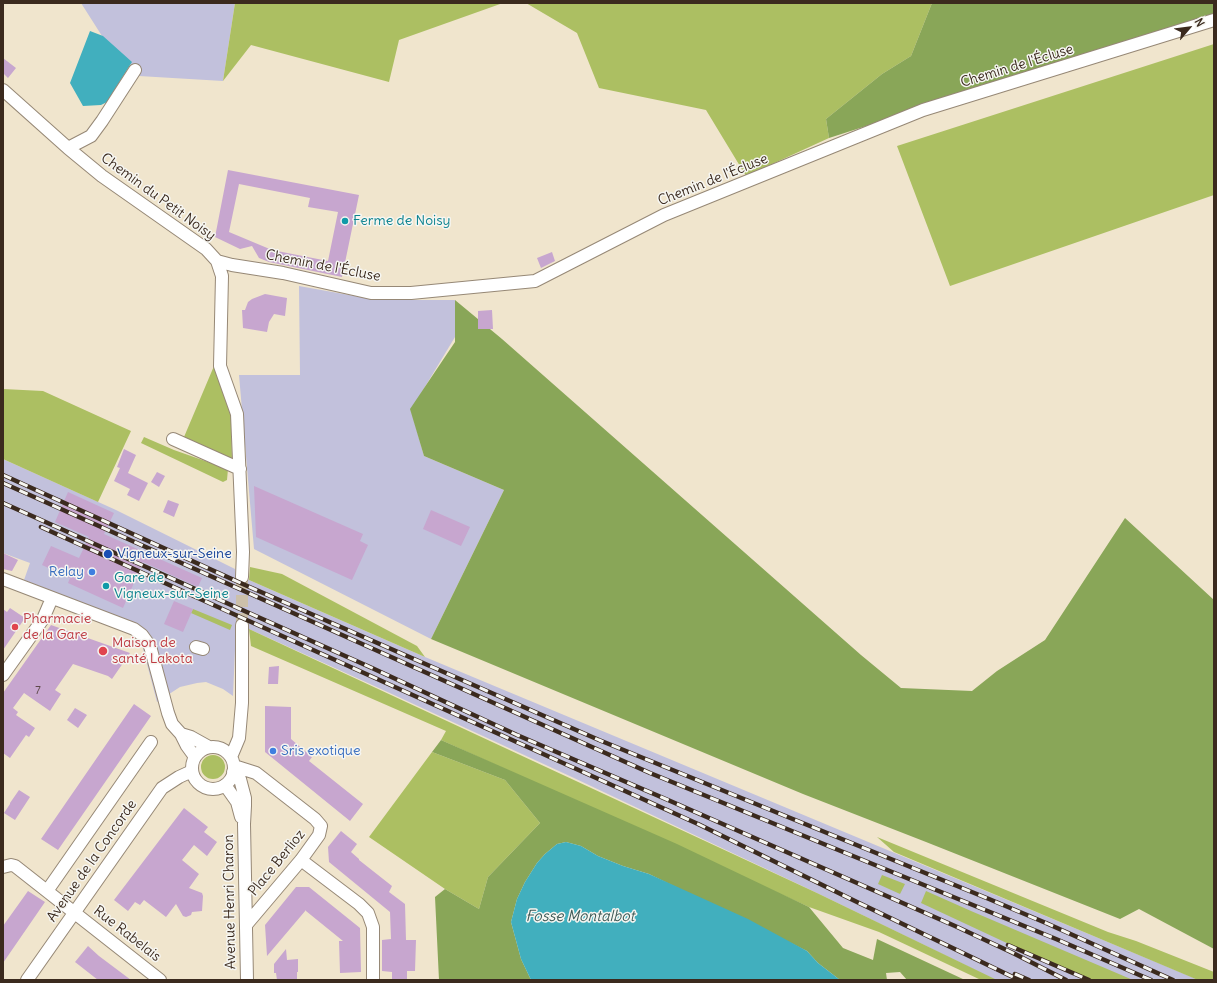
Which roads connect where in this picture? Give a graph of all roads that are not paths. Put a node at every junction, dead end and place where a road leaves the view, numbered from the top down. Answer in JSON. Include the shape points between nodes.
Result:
{"nodes":[{"id":1,"x":1214,"y":20,"type":"edge"},
{"id":2,"x":135,"y":70,"type":"dead end"},
{"id":3,"x":3,"y":90,"type":"edge"},
{"id":4,"x":68,"y":148,"type":"junction"},
{"id":5,"x":217,"y":261,"type":"junction"},
{"id":6,"x":173,"y":439,"type":"dead end"},
{"id":7,"x":240,"y":469,"type":"junction"},
{"id":8,"x":242,"y":577,"type":"tunnel mouth"},
{"id":9,"x":3,"y":580,"type":"edge"},
{"id":10,"x":52,"y":598,"type":"junction"},
{"id":11,"x":242,"y":626,"type":"tunnel mouth"},
{"id":12,"x":3,"y":675,"type":"edge"},
{"id":13,"x":181,"y":734,"type":"junction"},
{"id":14,"x":151,"y":742,"type":"dead end"},
{"id":15,"x":209,"y":747,"type":"junction"},
{"id":16,"x":194,"y":758,"type":"junction"},
{"id":17,"x":233,"y":765,"type":"junction"},
{"id":18,"x":192,"y":771,"type":"junction"},
{"id":19,"x":224,"y":785,"type":"junction"},
{"id":20,"x":244,"y":824,"type":"junction"},
{"id":21,"x":301,"y":860,"type":"junction"},
{"id":22,"x":3,"y":867,"type":"edge"},
{"id":23,"x":47,"y":891,"type":"junction"},
{"id":24,"x":75,"y":912,"type":"junction"},
{"id":25,"x":246,"y":925,"type":"junction"},
{"id":26,"x":27,"y":980,"type":"edge"},
{"id":27,"x":160,"y":980,"type":"edge"},
{"id":28,"x":247,"y":980,"type":"edge"},
{"id":29,"x":373,"y":980,"type":"edge"}],
"edges":[{"from":1,"to":5,"type":"street","name":"Chemin de l'Écluse","via":[[923,110],[664,215],[535,281],[411,293],[370,294],[283,273]]},
{"from":2,"to":4,"type":"street","via":[[91,136]]},
{"from":3,"to":4,"type":"street","name":"Chemin du Petit Noisy"},
{"from":4,"to":5,"type":"street","name":"Chemin du Petit Noisy","via":[[102,176],[206,249]]},
{"from":5,"to":7,"type":"street","name":"Chemin du Petit Noisy","via":[[222,276],[220,366],[237,414]]},
{"from":6,"to":7,"type":"street"},
{"from":7,"to":8,"type":"street","name":"Chemin du Petit Noisy"},
{"from":9,"to":10,"type":"street"},
{"from":10,"to":12,"type":"street","via":[[43,619]]},
{"from":10,"to":13,"type":"street","via":[[134,629],[142,635],[150,646],[172,724]]},
{"from":11,"to":17,"type":"street","via":[[242,703],[239,738]]},
{"from":13,"to":15,"type":"street"},
{"from":13,"to":16,"type":"street"},
{"from":14,"to":23,"type":"street"},
{"from":15,"to":16,"type":"street"},
{"from":15,"to":17,"type":"street","via":[[222,748],[227,752]]},
{"from":16,"to":18,"type":"street"},
{"from":17,"to":19,"type":"street","via":[[230,780]]},
{"from":17,"to":20,"type":"street","name":"Avenue Henri Charon","via":[[245,798]]},
{"from":17,"to":21,"type":"street","name":"Place Berlioz","via":[[256,773],[321,826],[319,835]]},
{"from":18,"to":19,"type":"street","via":[[197,781],[207,788],[219,788]]},
{"from":18,"to":24,"type":"street","name":"Avenue de la Concorde","via":[[162,788]]},
{"from":19,"to":20,"type":"street","name":"Avenue Henri Charon","via":[[236,802]]},
{"from":20,"to":25,"type":"street","name":"Avenue Henri Charon"},
{"from":21,"to":25,"type":"street","name":"Place Berlioz"},
{"from":21,"to":29,"type":"street","via":[[368,913],[373,927]]},
{"from":22,"to":23,"type":"street","name":"Rue Rabelais","via":[[11,864],[15,866]]},
{"from":23,"to":24,"type":"street","name":"Rue Rabelais"},
{"from":24,"to":26,"type":"street","name":"Avenue de la Concorde"},
{"from":24,"to":27,"type":"street","name":"Rue Rabelais"},
{"from":25,"to":28,"type":"street","name":"Avenue Henri Charon"}]}
